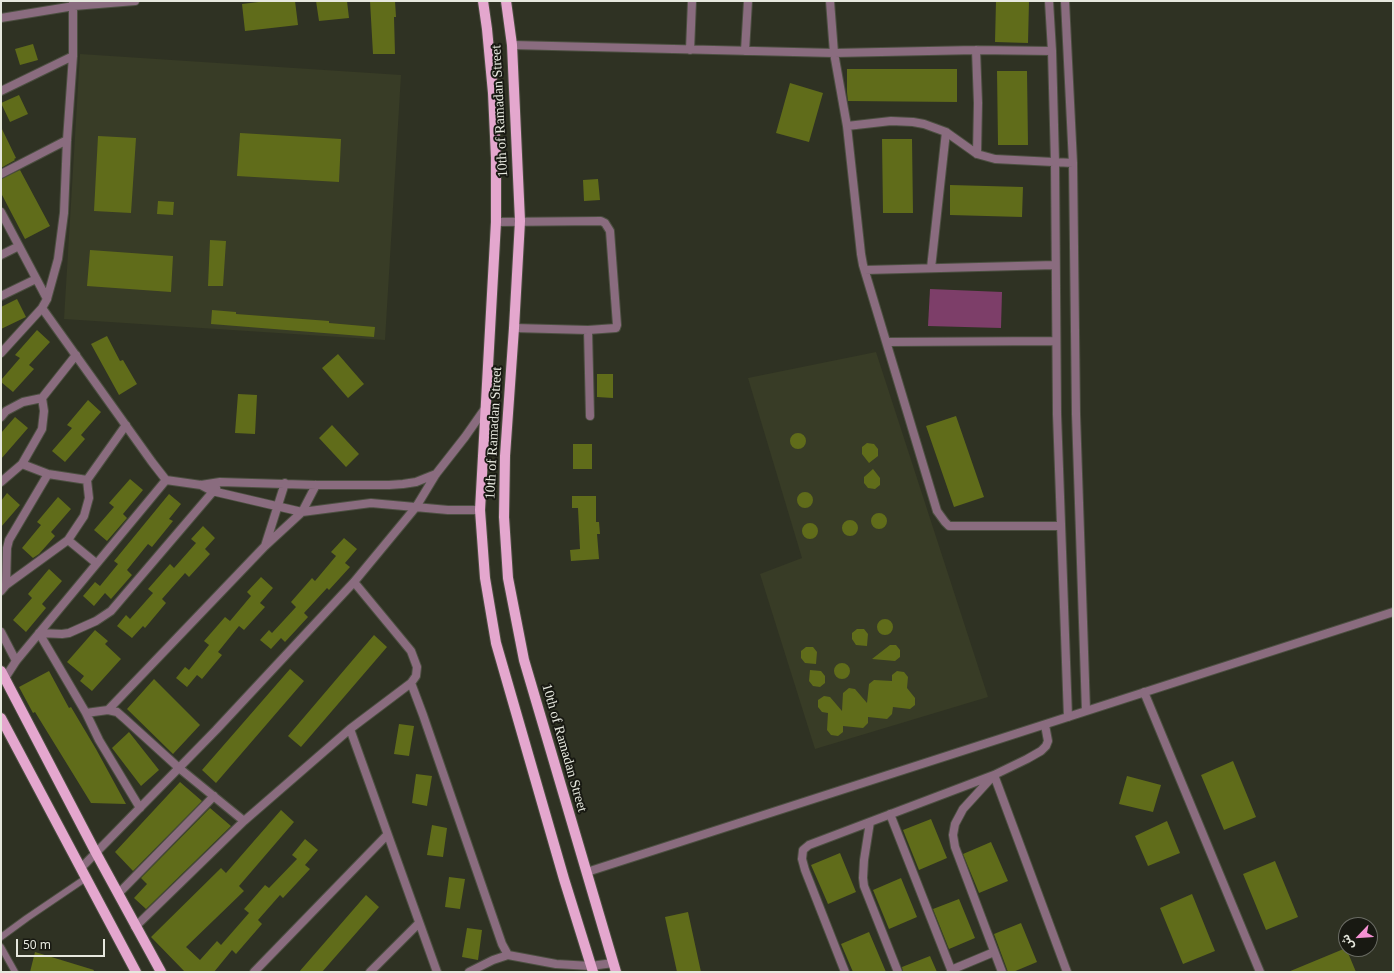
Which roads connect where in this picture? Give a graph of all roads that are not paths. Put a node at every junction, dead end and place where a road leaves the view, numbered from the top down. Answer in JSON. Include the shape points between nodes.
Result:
{"nodes":[{"id":1,"x":135,"y":1,"type":"edge"},
{"id":2,"x":483,"y":1,"type":"edge"},
{"id":3,"x":506,"y":1,"type":"edge"},
{"id":4,"x":692,"y":1,"type":"edge"},
{"id":5,"x":748,"y":1,"type":"edge"},
{"id":6,"x":830,"y":1,"type":"edge"},
{"id":7,"x":1049,"y":1,"type":"edge"},
{"id":8,"x":1064,"y":1,"type":"edge"},
{"id":9,"x":74,"y":4,"type":"edge"},
{"id":10,"x":1,"y":18,"type":"edge"},
{"id":11,"x":512,"y":45,"type":"junction"},
{"id":12,"x":690,"y":50,"type":"junction"},
{"id":13,"x":976,"y":50,"type":"junction"},
{"id":14,"x":745,"y":51,"type":"junction"},
{"id":15,"x":1052,"y":51,"type":"junction"},
{"id":16,"x":834,"y":53,"type":"junction"},
{"id":17,"x":73,"y":56,"type":"junction"},
{"id":18,"x":1,"y":91,"type":"edge"},
{"id":19,"x":847,"y":126,"type":"junction"},
{"id":20,"x":946,"y":132,"type":"junction"},
{"id":21,"x":67,"y":140,"type":"junction"},
{"id":22,"x":977,"y":154,"type":"junction"},
{"id":23,"x":1055,"y":162,"type":"junction"},
{"id":24,"x":1073,"y":163,"type":"junction"},
{"id":25,"x":1,"y":174,"type":"edge"},
{"id":26,"x":1,"y":212,"type":"edge"},
{"id":27,"x":520,"y":221,"type":"junction"},
{"id":28,"x":496,"y":222,"type":"junction"},
{"id":29,"x":19,"y":246,"type":"junction"},
{"id":30,"x":1,"y":255,"type":"edge"},
{"id":31,"x":1055,"y":265,"type":"junction"},
{"id":32,"x":931,"y":268,"type":"junction"},
{"id":33,"x":865,"y":270,"type":"junction"},
{"id":34,"x":36,"y":279,"type":"junction"},
{"id":35,"x":1,"y":296,"type":"edge"},
{"id":36,"x":47,"y":299,"type":"junction"},
{"id":37,"x":42,"y":308,"type":"junction"},
{"id":38,"x":514,"y":328,"type":"junction"},
{"id":39,"x":588,"y":330,"type":"junction"},
{"id":40,"x":1056,"y":341,"type":"junction"},
{"id":41,"x":887,"y":342,"type":"junction"},
{"id":42,"x":1,"y":353,"type":"edge"},
{"id":43,"x":76,"y":355,"type":"junction"},
{"id":44,"x":42,"y":398,"type":"junction"},
{"id":45,"x":486,"y":407,"type":"junction"},
{"id":46,"x":3,"y":411,"type":"edge"},
{"id":47,"x":590,"y":416,"type":"dead end"},
{"id":48,"x":126,"y":425,"type":"junction"},
{"id":49,"x":22,"y":464,"type":"junction"},
{"id":50,"x":48,"y":474,"type":"junction"},
{"id":51,"x":436,"y":474,"type":"junction"},
{"id":52,"x":87,"y":480,"type":"junction"},
{"id":53,"x":166,"y":480,"type":"junction"},
{"id":54,"x":1,"y":482,"type":"edge"},
{"id":55,"x":220,"y":482,"type":"junction"},
{"id":56,"x":285,"y":483,"type":"junction"},
{"id":57,"x":201,"y":485,"type":"junction"},
{"id":58,"x":316,"y":485,"type":"junction"},
{"id":59,"x":212,"y":491,"type":"junction"},
{"id":60,"x":278,"y":507,"type":"junction"},
{"id":61,"x":416,"y":507,"type":"junction"},
{"id":62,"x":480,"y":510,"type":"junction"},
{"id":63,"x":302,"y":512,"type":"junction"},
{"id":64,"x":1061,"y":526,"type":"junction"},
{"id":65,"x":68,"y":540,"type":"junction"},
{"id":66,"x":265,"y":546,"type":"junction"},
{"id":67,"x":96,"y":563,"type":"junction"},
{"id":68,"x":354,"y":582,"type":"junction"},
{"id":69,"x":4,"y":588,"type":"edge"},
{"id":70,"x":1393,"y":612,"type":"edge"},
{"id":71,"x":1,"y":632,"type":"edge"},
{"id":72,"x":39,"y":633,"type":"junction"},
{"id":73,"x":16,"y":660,"type":"junction"},
{"id":74,"x":3,"y":674,"type":"edge"},
{"id":75,"x":411,"y":683,"type":"junction"},
{"id":76,"x":1144,"y":692,"type":"junction"},
{"id":77,"x":108,"y":710,"type":"junction"},
{"id":78,"x":1086,"y":711,"type":"junction"},
{"id":79,"x":86,"y":713,"type":"junction"},
{"id":80,"x":1,"y":718,"type":"edge"},
{"id":81,"x":1068,"y":718,"type":"junction"},
{"id":82,"x":1045,"y":725,"type":"junction"},
{"id":83,"x":350,"y":729,"type":"junction"},
{"id":84,"x":179,"y":768,"type":"junction"},
{"id":85,"x":994,"y":775,"type":"junction"},
{"id":86,"x":214,"y":796,"type":"junction"},
{"id":87,"x":140,"y":808,"type":"junction"},
{"id":88,"x":890,"y":814,"type":"junction"},
{"id":89,"x":244,"y":821,"type":"junction"},
{"id":90,"x":870,"y":822,"type":"junction"},
{"id":91,"x":387,"y":835,"type":"junction"},
{"id":92,"x":96,"y":853,"type":"junction"},
{"id":93,"x":81,"y":868,"type":"junction"},
{"id":94,"x":587,"y":872,"type":"junction"},
{"id":95,"x":86,"y":878,"type":"junction"},
{"id":96,"x":118,"y":894,"type":"junction"},
{"id":97,"x":419,"y":922,"type":"junction"},
{"id":98,"x":135,"y":927,"type":"junction"},
{"id":99,"x":1,"y":937,"type":"edge"},
{"id":100,"x":1,"y":947,"type":"edge"},
{"id":101,"x":994,"y":952,"type":"junction"},
{"id":102,"x":508,"y":955,"type":"junction"},
{"id":103,"x":614,"y":968,"type":"edge"},
{"id":104,"x":592,"y":969,"type":"edge"},
{"id":105,"x":951,"y":971,"type":"edge"},
{"id":106,"x":15,"y":972,"type":"edge"},
{"id":107,"x":136,"y":972,"type":"edge"},
{"id":108,"x":161,"y":972,"type":"edge"},
{"id":109,"x":254,"y":972,"type":"edge"},
{"id":110,"x":370,"y":972,"type":"edge"},
{"id":111,"x":437,"y":972,"type":"edge"},
{"id":112,"x":468,"y":972,"type":"edge"},
{"id":113,"x":845,"y":972,"type":"edge"},
{"id":114,"x":898,"y":972,"type":"edge"},
{"id":115,"x":1002,"y":972,"type":"edge"},
{"id":116,"x":1067,"y":972,"type":"edge"},
{"id":117,"x":1260,"y":972,"type":"edge"}],
"edges":[{"from":1,"to":9,"type":"street"},
{"from":2,"to":28,"type":"main road","name":"10th of Ramadan Street","via":[[493,93]]},
{"from":3,"to":11,"type":"main road","name":"10th of Ramadan Street"},
{"from":4,"to":12,"type":"street"},
{"from":5,"to":14,"type":"street"},
{"from":6,"to":16,"type":"street"},
{"from":7,"to":15,"type":"street"},
{"from":8,"to":24,"type":"street"},
{"from":9,"to":10,"type":"street"},
{"from":9,"to":17,"type":"street"},
{"from":11,"to":12,"type":"street"},
{"from":11,"to":27,"type":"main road","name":"10th of Ramadan Street"},
{"from":12,"to":14,"type":"street"},
{"from":13,"to":15,"type":"street"},
{"from":13,"to":16,"type":"street"},
{"from":13,"to":22,"type":"street"},
{"from":14,"to":16,"type":"street"},
{"from":15,"to":23,"type":"street"},
{"from":16,"to":19,"type":"street"},
{"from":17,"to":18,"type":"street"},
{"from":17,"to":21,"type":"street"},
{"from":19,"to":20,"type":"street","via":[[904,121],[924,124]]},
{"from":19,"to":33,"type":"street"},
{"from":20,"to":22,"type":"street"},
{"from":20,"to":32,"type":"street"},
{"from":21,"to":25,"type":"street"},
{"from":21,"to":36,"type":"street","via":[[62,234]]},
{"from":22,"to":23,"type":"street","via":[[995,159]]},
{"from":23,"to":24,"type":"street"},
{"from":23,"to":31,"type":"street"},
{"from":24,"to":78,"type":"street","via":[[1076,414]]},
{"from":26,"to":29,"type":"street"},
{"from":27,"to":28,"type":"street"},
{"from":27,"to":38,"type":"main road","name":"10th of Ramadan Street"},
{"from":27,"to":39,"type":"street","via":[[600,221],[608,227],[617,325],[613,329]]},
{"from":28,"to":45,"type":"main road","name":"10th of Ramadan Street"},
{"from":29,"to":30,"type":"street"},
{"from":29,"to":34,"type":"street"},
{"from":31,"to":32,"type":"street"},
{"from":31,"to":40,"type":"street"},
{"from":32,"to":33,"type":"street"},
{"from":33,"to":41,"type":"street"},
{"from":34,"to":35,"type":"street"},
{"from":34,"to":36,"type":"street"},
{"from":36,"to":37,"type":"street"},
{"from":37,"to":42,"type":"street"},
{"from":37,"to":43,"type":"street"},
{"from":38,"to":39,"type":"street"},
{"from":38,"to":94,"type":"main road","name":"10th of Ramadan Street","via":[[504,456],[508,578],[524,660]]},
{"from":39,"to":47,"type":"street"},
{"from":40,"to":41,"type":"street"},
{"from":40,"to":64,"type":"street"},
{"from":41,"to":64,"type":"street","via":[[937,511],[945,522],[949,526]]},
{"from":43,"to":44,"type":"street"},
{"from":43,"to":48,"type":"street"},
{"from":44,"to":46,"type":"street","via":[[23,402]]},
{"from":44,"to":49,"type":"street","via":[[42,429]]},
{"from":45,"to":51,"type":"street"},
{"from":45,"to":62,"type":"main road","name":"10th of Ramadan Street"},
{"from":48,"to":52,"type":"street"},
{"from":48,"to":53,"type":"street"},
{"from":49,"to":50,"type":"street"},
{"from":49,"to":54,"type":"street"},
{"from":50,"to":52,"type":"street"},
{"from":50,"to":69,"type":"street","via":[[9,540]]},
{"from":51,"to":58,"type":"street","via":[[403,484]]},
{"from":51,"to":61,"type":"street"},
{"from":52,"to":65,"type":"street","via":[[88,498],[84,516]]},
{"from":53,"to":57,"type":"street"},
{"from":53,"to":67,"type":"street"},
{"from":55,"to":56,"type":"street"},
{"from":55,"to":57,"type":"street"},
{"from":55,"to":59,"type":"street"},
{"from":56,"to":58,"type":"street"},
{"from":56,"to":60,"type":"street"},
{"from":57,"to":59,"type":"street"},
{"from":58,"to":63,"type":"street"},
{"from":59,"to":60,"type":"street"},
{"from":59,"to":72,"type":"street","via":[[111,610],[92,624],[69,633]]},
{"from":60,"to":63,"type":"street"},
{"from":60,"to":66,"type":"street"},
{"from":61,"to":62,"type":"street"},
{"from":61,"to":63,"type":"street","via":[[371,504]]},
{"from":61,"to":68,"type":"street"},
{"from":62,"to":104,"type":"main road","name":"10th of Ramadan Street","via":[[485,578],[496,643]]},
{"from":63,"to":66,"type":"street"},
{"from":64,"to":81,"type":"street"},
{"from":65,"to":67,"type":"street"},
{"from":65,"to":69,"type":"street"},
{"from":66,"to":77,"type":"street"},
{"from":67,"to":72,"type":"street"},
{"from":68,"to":75,"type":"street","via":[[411,651],[418,672]]},
{"from":68,"to":84,"type":"street"},
{"from":70,"to":76,"type":"street"},
{"from":71,"to":73,"type":"street"},
{"from":72,"to":73,"type":"street"},
{"from":72,"to":79,"type":"street"},
{"from":73,"to":74,"type":"street"},
{"from":74,"to":92,"type":"main road"},
{"from":75,"to":83,"type":"street"},
{"from":75,"to":102,"type":"street"},
{"from":76,"to":78,"type":"street"},
{"from":76,"to":117,"type":"street"},
{"from":77,"to":79,"type":"street"},
{"from":77,"to":84,"type":"street","via":[[117,712]]},
{"from":78,"to":81,"type":"street"},
{"from":79,"to":87,"type":"street","via":[[99,740]]},
{"from":80,"to":93,"type":"main road"},
{"from":81,"to":82,"type":"street"},
{"from":82,"to":85,"type":"street","via":[[1048,741],[1041,751]]},
{"from":82,"to":94,"type":"street"},
{"from":83,"to":89,"type":"street"},
{"from":83,"to":91,"type":"street"},
{"from":84,"to":86,"type":"street"},
{"from":84,"to":87,"type":"street"},
{"from":85,"to":88,"type":"street"},
{"from":85,"to":101,"type":"street","via":[[963,809],[955,824],[953,835],[955,847]]},
{"from":85,"to":116,"type":"street"},
{"from":86,"to":89,"type":"street"},
{"from":86,"to":96,"type":"street"},
{"from":87,"to":92,"type":"street"},
{"from":88,"to":90,"type":"street"},
{"from":88,"to":105,"type":"street"},
{"from":89,"to":98,"type":"street"},
{"from":90,"to":113,"type":"street","via":[[809,845],[802,855],[805,870]]},
{"from":90,"to":114,"type":"street","via":[[864,886]]},
{"from":91,"to":97,"type":"street"},
{"from":91,"to":109,"type":"street"},
{"from":92,"to":93,"type":"street"},
{"from":92,"to":96,"type":"main road"},
{"from":93,"to":95,"type":"main road"},
{"from":94,"to":103,"type":"main road","name":"10th of Ramadan Street"},
{"from":95,"to":99,"type":"lane"},
{"from":95,"to":107,"type":"main road"},
{"from":96,"to":98,"type":"main road"},
{"from":97,"to":110,"type":"street"},
{"from":97,"to":111,"type":"street"},
{"from":98,"to":108,"type":"main road"},
{"from":100,"to":106,"type":"lane"},
{"from":101,"to":105,"type":"street"},
{"from":101,"to":115,"type":"street"},
{"from":102,"to":104,"type":"street"},
{"from":102,"to":112,"type":"street"},
{"from":103,"to":104,"type":"street"}]}
